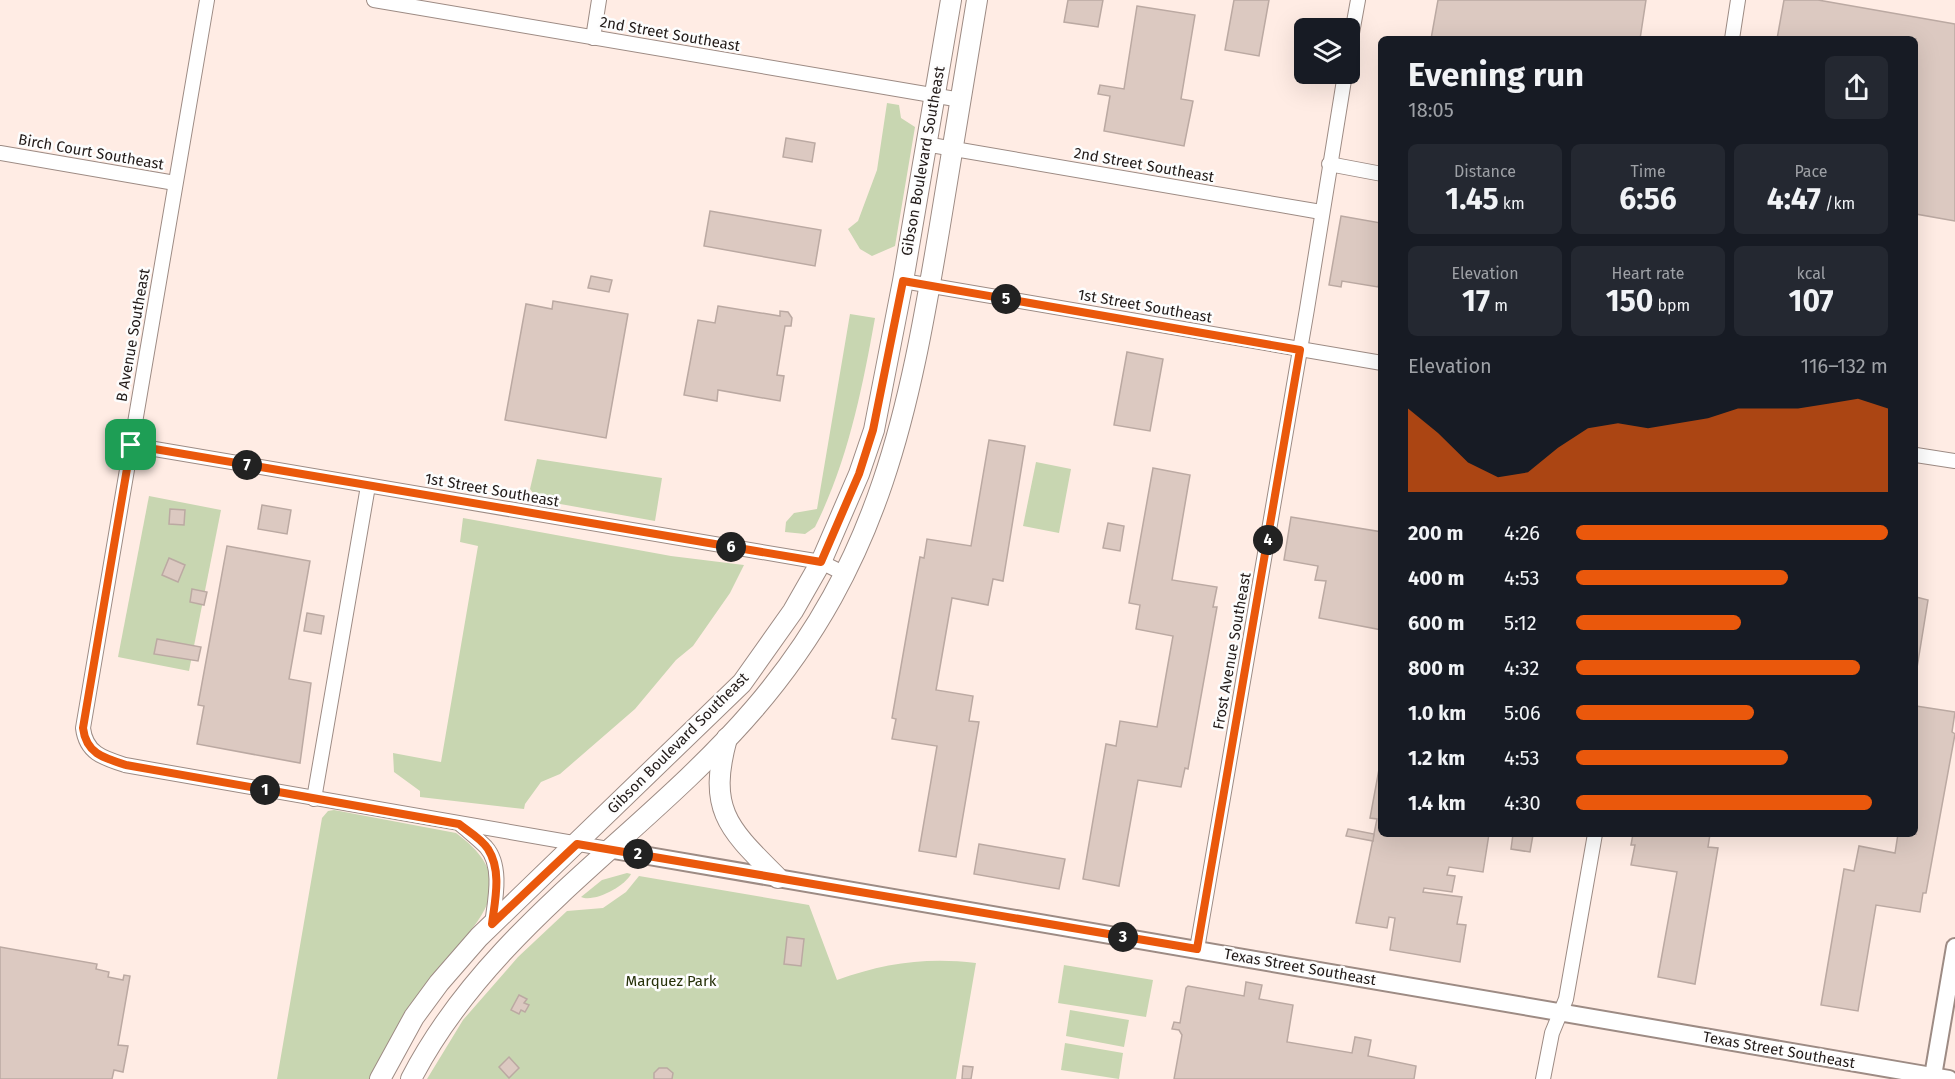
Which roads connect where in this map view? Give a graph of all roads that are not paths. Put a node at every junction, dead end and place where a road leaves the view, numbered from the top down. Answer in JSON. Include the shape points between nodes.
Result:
{"nodes":[{"id":1,"x":207,"y":0,"type":"edge"},
{"id":2,"x":374,"y":0,"type":"edge"},
{"id":3,"x":599,"y":0,"type":"edge"},
{"id":4,"x":951,"y":0,"type":"edge"},
{"id":5,"x":977,"y":0,"type":"edge"},
{"id":6,"x":1358,"y":0,"type":"edge"},
{"id":7,"x":1738,"y":0,"type":"edge"},
{"id":8,"x":1355,"y":18,"type":"edge"},
{"id":9,"x":1732,"y":36,"type":"edge"},
{"id":10,"x":593,"y":38,"type":"junction"},
{"id":11,"x":1343,"y":84,"type":"edge"},
{"id":12,"x":934,"y":95,"type":"junction"},
{"id":13,"x":961,"y":100,"type":"junction"},
{"id":14,"x":925,"y":144,"type":"junction"},
{"id":15,"x":952,"y":148,"type":"junction"},
{"id":16,"x":0,"y":153,"type":"edge"},
{"id":17,"x":1329,"y":164,"type":"junction"},
{"id":18,"x":1378,"y":173,"type":"edge"},
{"id":19,"x":176,"y":183,"type":"junction"},
{"id":20,"x":1321,"y":212,"type":"junction"},
{"id":21,"x":903,"y":281,"type":"junction"},
{"id":22,"x":930,"y":285,"type":"junction"},
{"id":23,"x":1300,"y":350,"type":"junction"},
{"id":24,"x":1378,"y":362,"type":"edge"},
{"id":25,"x":131,"y":445,"type":"junction"},
{"id":26,"x":1918,"y":455,"type":"edge"},
{"id":27,"x":1955,"y":461,"type":"edge"},
{"id":28,"x":368,"y":486,"type":"junction"},
{"id":29,"x":821,"y":562,"type":"junction"},
{"id":30,"x":845,"y":574,"type":"junction"},
{"id":31,"x":728,"y":737,"type":"junction"},
{"id":32,"x":155,"y":770,"type":"joint"},
{"id":33,"x":314,"y":799,"type":"junction"},
{"id":34,"x":459,"y":824,"type":"junction"},
{"id":35,"x":1593,"y":837,"type":"edge"},
{"id":36,"x":577,"y":844,"type":"junction"},
{"id":37,"x":608,"y":849,"type":"junction"},
{"id":38,"x":778,"y":878,"type":"junction"},
{"id":39,"x":492,"y":924,"type":"junction"},
{"id":40,"x":1955,"y":947,"type":"edge"},
{"id":41,"x":1197,"y":949,"type":"junction"},
{"id":42,"x":1561,"y":1013,"type":"junction"},
{"id":43,"x":1932,"y":1076,"type":"junction"},
{"id":44,"x":380,"y":1079,"type":"edge"},
{"id":45,"x":411,"y":1079,"type":"edge"},
{"id":46,"x":1543,"y":1079,"type":"edge"},
{"id":47,"x":1949,"y":1079,"type":"edge"}],
"edges":[{"from":1,"to":19,"type":"street","name":"B Avenue Southeast"},
{"from":2,"to":10,"type":"street","name":"2nd Street Southeast"},
{"from":3,"to":10,"type":"street"},
{"from":4,"to":12,"type":"main road","name":"Gibson Boulevard Southeast"},
{"from":5,"to":13,"type":"main road","name":"Gibson Boulevard Southeast"},
{"from":6,"to":8,"type":"street"},
{"from":7,"to":9,"type":"street"},
{"from":10,"to":12,"type":"street","name":"2nd Street Southeast"},
{"from":11,"to":17,"type":"street","name":"Frost Avenue Southeast"},
{"from":12,"to":13,"type":"street","name":"2nd Street Southeast"},
{"from":12,"to":14,"type":"main road","name":"Gibson Boulevard Southeast"},
{"from":13,"to":15,"type":"main road","name":"Gibson Boulevard Southeast"},
{"from":14,"to":15,"type":"street","name":"2nd Street Southeast"},
{"from":14,"to":21,"type":"main road","name":"Gibson Boulevard Southeast"},
{"from":15,"to":20,"type":"street","name":"2nd Street Southeast"},
{"from":15,"to":22,"type":"main road","name":"Gibson Boulevard Southeast"},
{"from":16,"to":19,"type":"street","name":"Birch Court Southeast"},
{"from":17,"to":18,"type":"street"},
{"from":17,"to":20,"type":"street","name":"Frost Avenue Southeast"},
{"from":19,"to":25,"type":"street","name":"B Avenue Southeast"},
{"from":20,"to":23,"type":"street","name":"Frost Avenue Southeast"},
{"from":21,"to":22,"type":"street","name":"1st Street Southeast"},
{"from":21,"to":29,"type":"main road","name":"Gibson Boulevard Southeast","via":[[873,430],[859,474]]},
{"from":22,"to":23,"type":"street","name":"1st Street Southeast"},
{"from":22,"to":30,"type":"main road","name":"Gibson Boulevard Southeast","via":[[896,446],[880,496]]},
{"from":23,"to":24,"type":"street","name":"1st Street Southeast"},
{"from":23,"to":41,"type":"street","name":"Frost Avenue Southeast"},
{"from":25,"to":28,"type":"street","name":"1st Street Southeast"},
{"from":25,"to":32,"type":"street","name":"B Avenue Southeast","via":[[83,728],[84,738],[94,753]]},
{"from":26,"to":27,"type":"street"},
{"from":28,"to":29,"type":"street","name":"1st Street Southeast"},
{"from":28,"to":33,"type":"street"},
{"from":29,"to":30,"type":"street","name":"1st Street Southeast"},
{"from":29,"to":36,"type":"main road","name":"Gibson Boulevard Southeast","via":[[793,611],[742,683]]},
{"from":30,"to":31,"type":"main road","name":"Gibson Boulevard Southeast","via":[[806,640]]},
{"from":31,"to":37,"type":"main road","name":"Gibson Boulevard Southeast"},
{"from":31,"to":38,"type":"main road","via":[[718,788],[723,813],[736,837]]},
{"from":32,"to":33,"type":"street","name":"Texas Street Southeast"},
{"from":33,"to":34,"type":"street","name":"Texas Street Southeast"},
{"from":34,"to":36,"type":"street","name":"Texas Street Southeast"},
{"from":34,"to":39,"type":"street","via":[[488,848],[494,865]]},
{"from":35,"to":42,"type":"street"},
{"from":36,"to":37,"type":"street","name":"Texas Street Southeast"},
{"from":36,"to":39,"type":"main road","name":"Gibson Boulevard Southeast"},
{"from":37,"to":38,"type":"street","name":"Texas Street Southeast"},
{"from":37,"to":45,"type":"main road","name":"Gibson Boulevard Southeast","via":[[473,984],[445,1020]]},
{"from":38,"to":41,"type":"street","name":"Texas Street Southeast"},
{"from":39,"to":44,"type":"main road","name":"Gibson Boulevard Southeast","via":[[432,991]]},
{"from":40,"to":43,"type":"street"},
{"from":41,"to":42,"type":"street","name":"Texas Street Southeast"},
{"from":42,"to":43,"type":"street","name":"Texas Street Southeast"},
{"from":42,"to":46,"type":"street","via":[[1552,1033]]},
{"from":43,"to":47,"type":"street","name":"Texas Street Southeast"}]}
